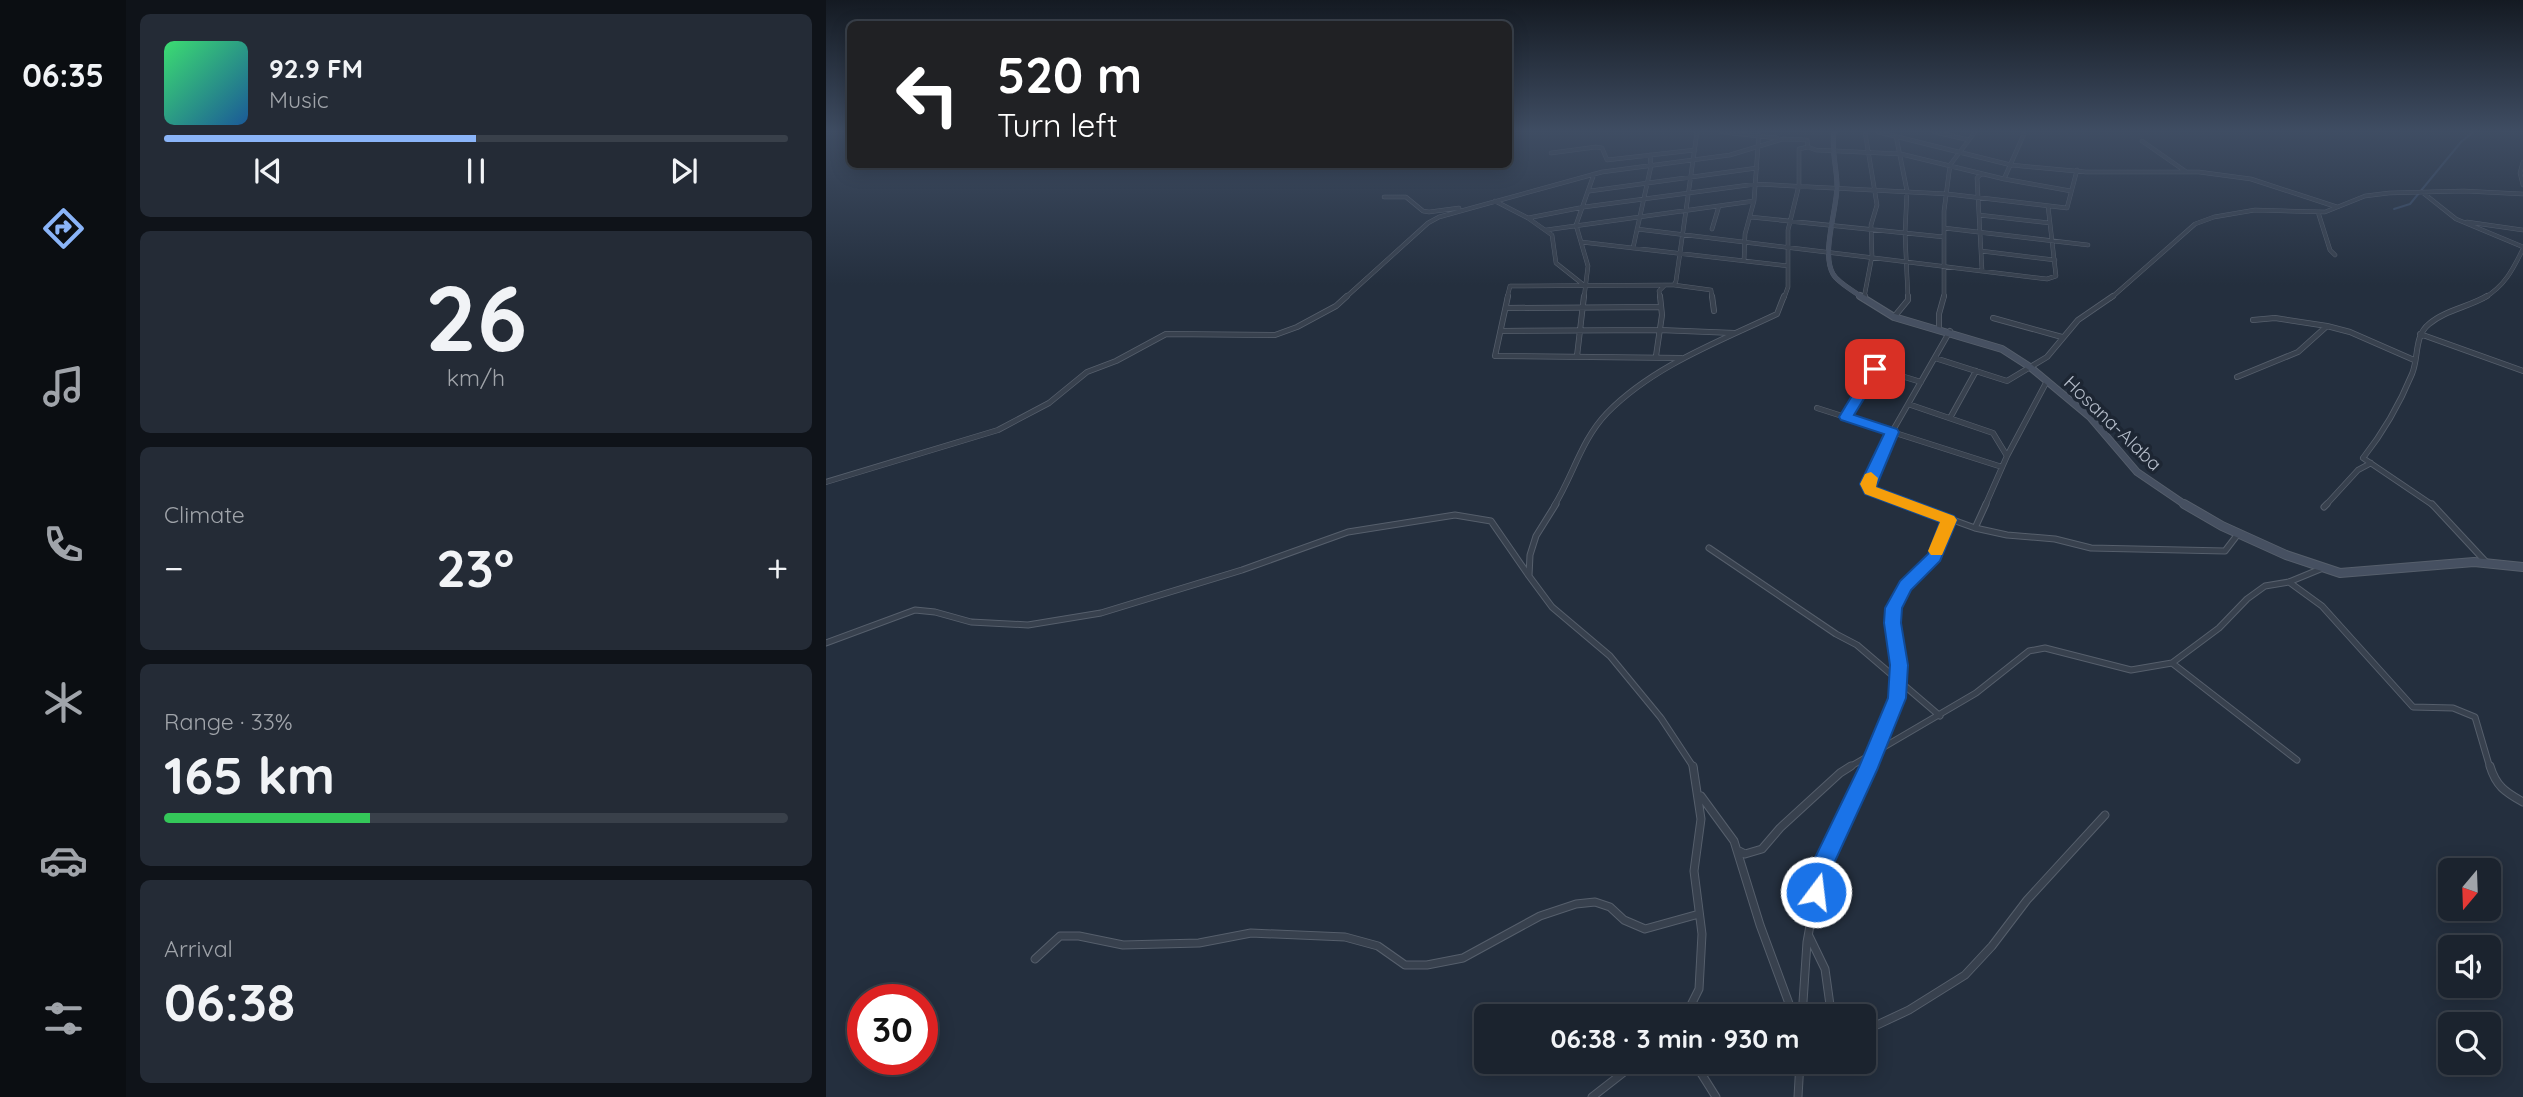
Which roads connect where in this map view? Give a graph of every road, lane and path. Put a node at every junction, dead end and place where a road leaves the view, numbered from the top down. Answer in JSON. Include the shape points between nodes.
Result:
{"nodes":[{"id":1,"x":1560,"y":183,"type":"edge"},
{"id":2,"x":1592,"y":183,"type":"edge"},
{"id":3,"x":1646,"y":183,"type":"edge"},
{"id":4,"x":1647,"y":183,"type":"edge"},
{"id":5,"x":1690,"y":183,"type":"edge"},
{"id":6,"x":1874,"y":183,"type":"edge"},
{"id":7,"x":1906,"y":183,"type":"edge"},
{"id":8,"x":1949,"y":183,"type":"edge"},
{"id":9,"x":1978,"y":183,"type":"edge"},
{"id":10,"x":2031,"y":183,"type":"edge"},
{"id":11,"x":2073,"y":183,"type":"edge"},
{"id":12,"x":2263,"y":183,"type":"edge"},
{"id":13,"x":1756,"y":184,"type":"junction"},
{"id":14,"x":1799,"y":185,"type":"junction"},
{"id":15,"x":1837,"y":186,"type":"junction"},
{"id":16,"x":1875,"y":189,"type":"junction"},
{"id":17,"x":1590,"y":191,"type":"junction"},
{"id":18,"x":1907,"y":191,"type":"junction"},
{"id":19,"x":2071,"y":191,"type":"junction"},
{"id":20,"x":1689,"y":192,"type":"junction"},
{"id":21,"x":2422,"y":192,"type":"junction"},
{"id":22,"x":1948,"y":194,"type":"junction"},
{"id":23,"x":2523,"y":194,"type":"edge"},
{"id":24,"x":1384,"y":197,"type":"dead end"},
{"id":25,"x":1979,"y":198,"type":"junction"},
{"id":26,"x":1644,"y":199,"type":"junction"},
{"id":27,"x":1495,"y":201,"type":"junction"},
{"id":28,"x":1754,"y":201,"type":"junction"},
{"id":29,"x":1719,"y":206,"type":"junction"},
{"id":30,"x":2048,"y":206,"type":"junction"},
{"id":31,"x":1473,"y":207,"type":"junction"},
{"id":32,"x":1584,"y":207,"type":"junction"},
{"id":33,"x":2337,"y":207,"type":"junction"},
{"id":34,"x":1686,"y":212,"type":"junction"},
{"id":35,"x":2318,"y":212,"type":"junction"},
{"id":36,"x":1979,"y":215,"type":"junction"},
{"id":37,"x":1750,"y":217,"type":"junction"},
{"id":38,"x":1528,"y":218,"type":"junction"},
{"id":39,"x":1639,"y":218,"type":"junction"},
{"id":40,"x":1790,"y":221,"type":"junction"},
{"id":41,"x":2461,"y":221,"type":"junction"},
{"id":42,"x":2050,"y":223,"type":"junction"},
{"id":43,"x":1576,"y":225,"type":"junction"},
{"id":44,"x":1831,"y":225,"type":"junction"},
{"id":45,"x":1944,"y":228,"type":"junction"},
{"id":46,"x":1637,"y":229,"type":"junction"},
{"id":47,"x":1712,"y":229,"type":"dead end"},
{"id":48,"x":1871,"y":229,"type":"junction"},
{"id":49,"x":1546,"y":230,"type":"junction"},
{"id":50,"x":2523,"y":230,"type":"edge"},
{"id":51,"x":1905,"y":233,"type":"junction"},
{"id":52,"x":1980,"y":233,"type":"junction"},
{"id":53,"x":1682,"y":234,"type":"junction"},
{"id":54,"x":1944,"y":237,"type":"junction"},
{"id":55,"x":2052,"y":241,"type":"junction"},
{"id":56,"x":1744,"y":242,"type":"junction"},
{"id":57,"x":1581,"y":243,"type":"junction"},
{"id":58,"x":2088,"y":245,"type":"dead end"},
{"id":59,"x":1788,"y":246,"type":"junction"},
{"id":60,"x":1633,"y":248,"type":"junction"},
{"id":61,"x":2523,"y":248,"type":"edge"},
{"id":62,"x":1829,"y":251,"type":"junction"},
{"id":63,"x":1981,"y":251,"type":"junction"},
{"id":64,"x":1679,"y":253,"type":"junction"},
{"id":65,"x":2335,"y":255,"type":"dead end"},
{"id":66,"x":1872,"y":256,"type":"junction"},
{"id":67,"x":2055,"y":260,"type":"junction"},
{"id":68,"x":1744,"y":261,"type":"junction"},
{"id":69,"x":1908,"y":261,"type":"junction"},
{"id":70,"x":1788,"y":266,"type":"junction"},
{"id":71,"x":1945,"y":266,"type":"junction"},
{"id":72,"x":1982,"y":270,"type":"junction"},
{"id":73,"x":1665,"y":285,"type":"junction"},
{"id":74,"x":1674,"y":285,"type":"junction"},
{"id":75,"x":1585,"y":286,"type":"junction"},
{"id":76,"x":1864,"y":299,"type":"junction"},
{"id":77,"x":1583,"y":307,"type":"junction"},
{"id":78,"x":1661,"y":307,"type":"junction"},
{"id":79,"x":1506,"y":308,"type":"junction"},
{"id":80,"x":1714,"y":311,"type":"dead end"},
{"id":81,"x":1894,"y":317,"type":"junction"},
{"id":82,"x":1993,"y":317,"type":"dead end"},
{"id":83,"x":2253,"y":320,"type":"dead end"},
{"id":84,"x":2327,"y":326,"type":"junction"},
{"id":85,"x":1939,"y":328,"type":"junction"},
{"id":86,"x":1660,"y":330,"type":"junction"},
{"id":87,"x":1501,"y":331,"type":"junction"},
{"id":88,"x":1950,"y":331,"type":"junction"},
{"id":89,"x":1580,"y":332,"type":"junction"},
{"id":90,"x":1737,"y":333,"type":"junction"},
{"id":91,"x":2420,"y":334,"type":"junction"},
{"id":92,"x":2062,"y":337,"type":"junction"},
{"id":93,"x":1893,"y":343,"type":"dead end"},
{"id":94,"x":1577,"y":356,"type":"junction"},
{"id":95,"x":1656,"y":356,"type":"junction"},
{"id":96,"x":1684,"y":358,"type":"junction"},
{"id":97,"x":1935,"y":358,"type":"junction"},
{"id":98,"x":2414,"y":360,"type":"junction"},
{"id":99,"x":2030,"y":367,"type":"junction"},
{"id":100,"x":1875,"y":369,"type":"junction"},
{"id":101,"x":2523,"y":370,"type":"edge"},
{"id":102,"x":1976,"y":371,"type":"junction"},
{"id":103,"x":2237,"y":377,"type":"dead end"},
{"id":104,"x":2047,"y":381,"type":"junction"},
{"id":105,"x":1921,"y":382,"type":"junction"},
{"id":106,"x":1908,"y":404,"type":"junction"},
{"id":107,"x":1817,"y":408,"type":"dead end"},
{"id":108,"x":1846,"y":417,"type":"junction"},
{"id":109,"x":1950,"y":418,"type":"junction"},
{"id":110,"x":1892,"y":432,"type":"junction"},
{"id":111,"x":2007,"y":456,"type":"junction"},
{"id":112,"x":2371,"y":463,"type":"junction"},
{"id":113,"x":2002,"y":467,"type":"junction"},
{"id":114,"x":826,"y":481,"type":"edge"},
{"id":115,"x":2324,"y":507,"type":"dead end"},
{"id":116,"x":1949,"y":520,"type":"junction"},
{"id":117,"x":1975,"y":528,"type":"junction"},
{"id":118,"x":2238,"y":534,"type":"junction"},
{"id":119,"x":1709,"y":548,"type":"dead end"},
{"id":120,"x":2486,"y":562,"type":"junction"},
{"id":121,"x":2523,"y":567,"type":"edge"},
{"id":122,"x":2323,"y":568,"type":"junction"},
{"id":123,"x":1529,"y":576,"type":"junction"},
{"id":124,"x":2289,"y":582,"type":"junction"},
{"id":125,"x":826,"y":643,"type":"edge"},
{"id":126,"x":2172,"y":663,"type":"junction"},
{"id":127,"x":1898,"y":682,"type":"junction"},
{"id":128,"x":1940,"y":716,"type":"junction"},
{"id":129,"x":1874,"y":754,"type":"junction"},
{"id":130,"x":2297,"y":761,"type":"dead end"},
{"id":131,"x":1700,"y":796,"type":"junction"},
{"id":132,"x":2523,"y":802,"type":"edge"},
{"id":133,"x":2105,"y":816,"type":"dead end"},
{"id":134,"x":1737,"y":850,"type":"junction"},
{"id":135,"x":1699,"y":914,"type":"junction"},
{"id":136,"x":1808,"y":935,"type":"junction"},
{"id":137,"x":1035,"y":959,"type":"dead end"},
{"id":138,"x":1692,"y":1004,"type":"edge"},
{"id":139,"x":1789,"y":1004,"type":"edge"},
{"id":140,"x":1803,"y":1004,"type":"edge"},
{"id":141,"x":1829,"y":1004,"type":"edge"},
{"id":142,"x":1876,"y":1025,"type":"edge"},
{"id":143,"x":1622,"y":1074,"type":"edge"},
{"id":144,"x":1702,"y":1074,"type":"edge"},
{"id":145,"x":1799,"y":1074,"type":"edge"},
{"id":146,"x":1592,"y":1097,"type":"edge"},
{"id":147,"x":1716,"y":1097,"type":"edge"},
{"id":148,"x":1798,"y":1097,"type":"edge"}],
"edges":[{"from":1,"to":27,"type":"street"},
{"from":2,"to":17,"type":"street"},
{"from":3,"to":17,"type":"street"},
{"from":4,"to":26,"type":"street"},
{"from":5,"to":20,"type":"street"},
{"from":6,"to":16,"type":"street"},
{"from":7,"to":18,"type":"street"},
{"from":8,"to":22,"type":"street"},
{"from":9,"to":25,"type":"street"},
{"from":10,"to":19,"type":"street"},
{"from":11,"to":19,"type":"street"},
{"from":12,"to":33,"type":"street"},
{"from":13,"to":14,"type":"street"},
{"from":13,"to":20,"type":"street"},
{"from":13,"to":28,"type":"street"},
{"from":14,"to":15,"type":"street"},
{"from":14,"to":40,"type":"street"},
{"from":15,"to":16,"type":"street"},
{"from":15,"to":44,"type":"main road","name":"Hosana-Alaba"},
{"from":16,"to":18,"type":"street"},
{"from":16,"to":48,"type":"street","via":[[1877,205]]},
{"from":17,"to":32,"type":"street"},
{"from":18,"to":22,"type":"street"},
{"from":18,"to":51,"type":"street"},
{"from":19,"to":30,"type":"street","via":[[2067,208]]},
{"from":20,"to":26,"type":"street"},
{"from":20,"to":34,"type":"street"},
{"from":21,"to":23,"type":"street"},
{"from":21,"to":33,"type":"street","via":[[2365,196]]},
{"from":21,"to":41,"type":"street"},
{"from":22,"to":25,"type":"street"},
{"from":22,"to":45,"type":"street"},
{"from":24,"to":31,"type":"street","via":[[1406,197],[1429,212]]},
{"from":25,"to":30,"type":"street"},
{"from":25,"to":36,"type":"street"},
{"from":26,"to":32,"type":"street"},
{"from":26,"to":39,"type":"street"},
{"from":27,"to":31,"type":"street"},
{"from":27,"to":38,"type":"street"},
{"from":28,"to":29,"type":"street"},
{"from":28,"to":37,"type":"street"},
{"from":29,"to":34,"type":"street"},
{"from":29,"to":47,"type":"street"},
{"from":30,"to":42,"type":"street"},
{"from":31,"to":114,"type":"street","via":[[1428,223],[1336,306],[1297,327],[1275,335],[1166,334],[1087,372],[1049,403],[998,430]]},
{"from":32,"to":38,"type":"street"},
{"from":32,"to":43,"type":"street"},
{"from":33,"to":35,"type":"street"},
{"from":34,"to":39,"type":"street"},
{"from":34,"to":53,"type":"street"},
{"from":35,"to":65,"type":"street"},
{"from":35,"to":92,"type":"street","via":[[2255,210],[2195,224]]},
{"from":36,"to":42,"type":"street"},
{"from":36,"to":52,"type":"street"},
{"from":37,"to":40,"type":"street"},
{"from":37,"to":56,"type":"street"},
{"from":38,"to":49,"type":"street"},
{"from":39,"to":43,"type":"street"},
{"from":39,"to":46,"type":"street"},
{"from":40,"to":44,"type":"street"},
{"from":40,"to":59,"type":"street"},
{"from":41,"to":50,"type":"street"},
{"from":41,"to":61,"type":"street"},
{"from":42,"to":55,"type":"street"},
{"from":43,"to":49,"type":"street"},
{"from":43,"to":57,"type":"street"},
{"from":44,"to":48,"type":"street"},
{"from":44,"to":62,"type":"main road","name":"Hosana-Alaba"},
{"from":45,"to":52,"type":"street"},
{"from":45,"to":54,"type":"street"},
{"from":46,"to":53,"type":"street"},
{"from":46,"to":60,"type":"street"},
{"from":48,"to":51,"type":"street"},
{"from":48,"to":66,"type":"street"},
{"from":49,"to":75,"type":"street","via":[[1552,235],[1556,263]]},
{"from":51,"to":54,"type":"street"},
{"from":51,"to":69,"type":"street"},
{"from":52,"to":55,"type":"street"},
{"from":52,"to":63,"type":"street"},
{"from":53,"to":56,"type":"street"},
{"from":53,"to":64,"type":"street"},
{"from":54,"to":71,"type":"street"},
{"from":55,"to":58,"type":"street"},
{"from":55,"to":67,"type":"street"},
{"from":56,"to":59,"type":"street"},
{"from":56,"to":68,"type":"street"},
{"from":57,"to":60,"type":"street"},
{"from":57,"to":75,"type":"street","via":[[1588,266]]},
{"from":59,"to":62,"type":"street"},
{"from":59,"to":70,"type":"street"},
{"from":60,"to":64,"type":"street"},
{"from":61,"to":91,"type":"street","via":[[2496,291],[2441,316]]},
{"from":62,"to":66,"type":"street"},
{"from":62,"to":76,"type":"main road","name":"Hosana-Alaba","via":[[1833,274]]},
{"from":63,"to":67,"type":"street"},
{"from":63,"to":72,"type":"street"},
{"from":64,"to":68,"type":"street"},
{"from":64,"to":74,"type":"street"},
{"from":66,"to":69,"type":"street"},
{"from":66,"to":76,"type":"street"},
{"from":67,"to":72,"type":"street","via":[[2056,275],[2048,279]]},
{"from":68,"to":70,"type":"street"},
{"from":69,"to":71,"type":"street"},
{"from":69,"to":81,"type":"street","via":[[1908,300]]},
{"from":70,"to":90,"type":"street","via":[[1788,287],[1777,314]]},
{"from":71,"to":72,"type":"street"},
{"from":71,"to":85,"type":"street"},
{"from":73,"to":74,"type":"street"},
{"from":73,"to":75,"type":"street"},
{"from":73,"to":78,"type":"street","via":[[1659,291]]},
{"from":74,"to":80,"type":"street","via":[[1711,290]]},
{"from":75,"to":77,"type":"street"},
{"from":75,"to":79,"type":"street","via":[[1510,286]]},
{"from":76,"to":81,"type":"main road","name":"Hosana-Alaba"},
{"from":77,"to":78,"type":"street"},
{"from":77,"to":79,"type":"street"},
{"from":77,"to":89,"type":"street"},
{"from":78,"to":86,"type":"street"},
{"from":79,"to":87,"type":"street"},
{"from":81,"to":85,"type":"main road","name":"Hosana-Alaba"},
{"from":82,"to":92,"type":"street"},
{"from":83,"to":84,"type":"street","via":[[2275,318]]},
{"from":84,"to":98,"type":"street"},
{"from":84,"to":103,"type":"street","via":[[2311,343]]},
{"from":85,"to":88,"type":"main road","name":"Hosana-Alaba"},
{"from":86,"to":89,"type":"street"},
{"from":86,"to":90,"type":"street"},
{"from":86,"to":95,"type":"street"},
{"from":87,"to":89,"type":"street"},
{"from":87,"to":94,"type":"street","via":[[1495,356]]},
{"from":88,"to":97,"type":"street"},
{"from":88,"to":99,"type":"main road","name":"Hosana-Alaba","via":[[2002,349]]},
{"from":89,"to":94,"type":"street"},
{"from":90,"to":96,"type":"street"},
{"from":91,"to":98,"type":"street"},
{"from":91,"to":101,"type":"street"},
{"from":92,"to":99,"type":"street","via":[[2047,357]]},
{"from":93,"to":100,"type":"street"},
{"from":94,"to":95,"type":"street"},
{"from":95,"to":96,"type":"street"},
{"from":96,"to":123,"type":"street","via":[[1650,379],[1604,418],[1578,454],[1563,492],[1536,536]]},
{"from":97,"to":102,"type":"street"},
{"from":97,"to":105,"type":"street"},
{"from":98,"to":112,"type":"street","via":[[2413,372],[2363,458]]},
{"from":99,"to":102,"type":"street","via":[[2007,381]]},
{"from":99,"to":104,"type":"main road","name":"Hosana-Alaba"},
{"from":100,"to":105,"type":"street"},
{"from":100,"to":108,"type":"street"},
{"from":102,"to":109,"type":"street"},
{"from":104,"to":111,"type":"street"},
{"from":104,"to":118,"type":"main road","name":"Hosana-Alaba","via":[[2090,418],[2137,472]]},
{"from":105,"to":106,"type":"street"},
{"from":106,"to":109,"type":"street"},
{"from":106,"to":110,"type":"street"},
{"from":107,"to":108,"type":"street"},
{"from":108,"to":110,"type":"street"},
{"from":109,"to":111,"type":"street","via":[[1993,433]]},
{"from":110,"to":113,"type":"street"},
{"from":110,"to":116,"type":"street","via":[[1868,484],[1870,490]]},
{"from":111,"to":113,"type":"street"},
{"from":112,"to":115,"type":"street","via":[[2358,470]]},
{"from":112,"to":120,"type":"street","via":[[2430,502]]},
{"from":113,"to":117,"type":"street"},
{"from":116,"to":117,"type":"street"},
{"from":116,"to":127,"type":"street","via":[[1934,557],[1906,586],[1894,608]]},
{"from":117,"to":118,"type":"street","via":[[2118,550],[2225,551]]},
{"from":118,"to":122,"type":"main road","name":"Hosana-Alaba"},
{"from":119,"to":127,"type":"street","via":[[1857,645]]},
{"from":120,"to":121,"type":"main road","name":"Hosana-Alaba"},
{"from":120,"to":122,"type":"main road","name":"Hosana-Alaba","via":[[2356,573]]},
{"from":122,"to":124,"type":"street"},
{"from":123,"to":125,"type":"street","via":[[1491,520],[1455,515],[1348,532],[1101,613],[1028,625],[971,622],[915,610]]},
{"from":123,"to":131,"type":"street","via":[[1552,607],[1610,656],[1661,718],[1695,770]]},
{"from":124,"to":126,"type":"street","via":[[2265,586]]},
{"from":124,"to":132,"type":"street","via":[[2322,607],[2413,707],[2449,707],[2475,717],[2494,781]]},
{"from":126,"to":128,"type":"street","via":[[2132,670],[2045,648],[2028,651]]},
{"from":126,"to":130,"type":"street"},
{"from":127,"to":128,"type":"street"},
{"from":127,"to":129,"type":"street","via":[[1897,698]]},
{"from":128,"to":129,"type":"street"},
{"from":129,"to":134,"type":"street","via":[[1840,773],[1762,849],[1745,854]]},
{"from":129,"to":136,"type":"street","via":[[1819,870]]},
{"from":131,"to":134,"type":"street"},
{"from":131,"to":135,"type":"street","via":[[1694,872]]},
{"from":133,"to":142,"type":"street","via":[[1965,975]]},
{"from":134,"to":139,"type":"street"},
{"from":135,"to":137,"type":"street","via":[[1645,929],[1624,920],[1610,907],[1595,902],[1576,904],[1541,916],[1463,958],[1427,965],[1405,965],[1378,946],[1345,937],[1251,933],[1171,945],[1060,936]]},
{"from":135,"to":138,"type":"street","via":[[1699,989]]},
{"from":136,"to":140,"type":"street"},
{"from":136,"to":141,"type":"street","via":[[1824,959]]},
{"from":143,"to":146,"type":"street"},
{"from":144,"to":147,"type":"street"},
{"from":145,"to":148,"type":"street"}]}
